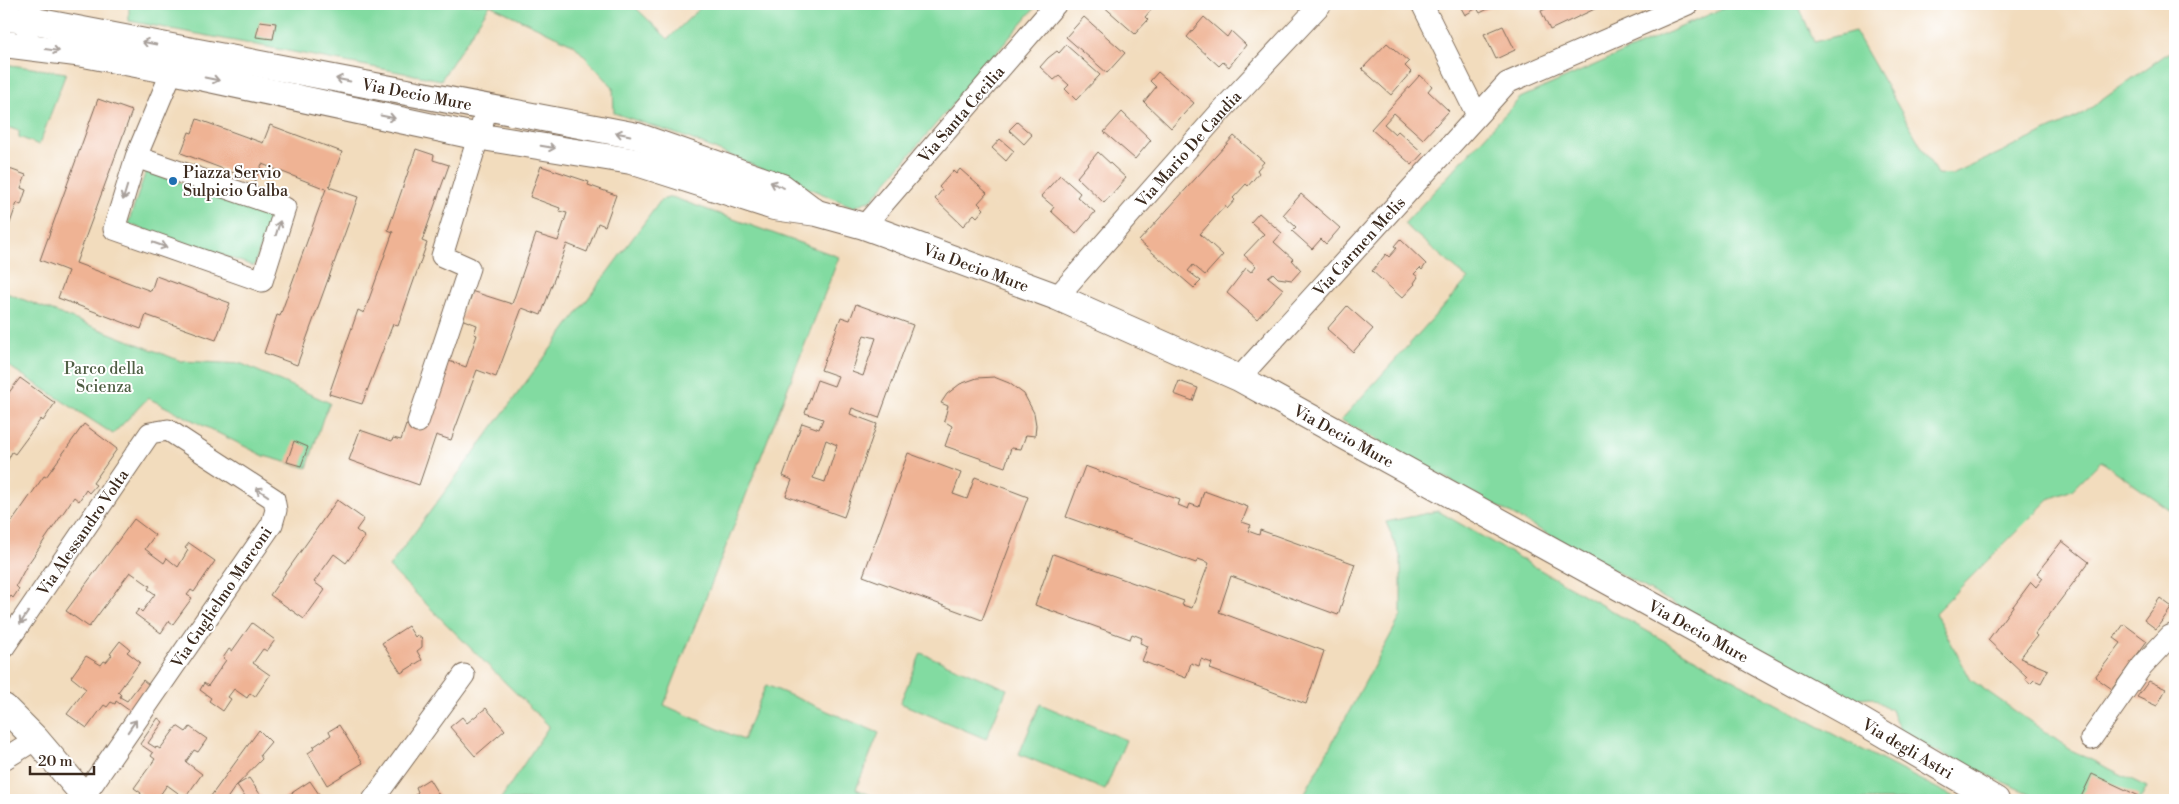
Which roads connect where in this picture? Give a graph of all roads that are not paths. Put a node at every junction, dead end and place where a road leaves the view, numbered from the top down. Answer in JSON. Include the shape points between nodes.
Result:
{"nodes":[{"id":1,"x":1056,"y":4,"type":"edge"},
{"id":2,"x":1322,"y":4,"type":"edge"},
{"id":3,"x":1422,"y":4,"type":"edge"},
{"id":4,"x":1688,"y":4,"type":"edge"},
{"id":5,"x":30,"y":12,"type":"edge"},
{"id":6,"x":4,"y":18,"type":"edge"},
{"id":7,"x":15,"y":45,"type":"edge"},
{"id":8,"x":174,"y":59,"type":"junction"},
{"id":9,"x":487,"y":108,"type":"junction"},
{"id":10,"x":1477,"y":115,"type":"junction"},
{"id":11,"x":477,"y":135,"type":"junction"},
{"id":12,"x":136,"y":157,"type":"junction"},
{"id":13,"x":817,"y":213,"type":"junction"},
{"id":14,"x":864,"y":226,"type":"junction"},
{"id":15,"x":1057,"y":297,"type":"junction"},
{"id":16,"x":1239,"y":378,"type":"junction"},
{"id":17,"x":418,"y":422,"type":"dead end"},
{"id":18,"x":168,"y":430,"type":"joint"},
{"id":19,"x":2175,"y":634,"type":"edge"},
{"id":20,"x":4,"y":647,"type":"edge"},
{"id":21,"x":464,"y":675,"type":"dead end"},
{"id":22,"x":4,"y":707,"type":"edge"},
{"id":23,"x":1846,"y":712,"type":"joint"},
{"id":24,"x":2091,"y":739,"type":"dead end"},
{"id":25,"x":36,"y":740,"type":"junction"},
{"id":26,"x":4,"y":759,"type":"edge"},
{"id":27,"x":86,"y":798,"type":"edge"},
{"id":28,"x":373,"y":800,"type":"edge"},
{"id":29,"x":1996,"y":800,"type":"edge"}],
"edges":[{"from":1,"to":14,"type":"street","name":"Via Santa Cecilia"},
{"from":2,"to":15,"type":"street","name":"Via Mario De Candia","via":[[1221,111]]},
{"from":3,"to":10,"type":"street"},
{"from":4,"to":10,"type":"street","name":"Via Carmen Melis","via":[[1507,83]]},
{"from":5,"to":6,"type":"street","name":"Via Decio Mure"},
{"from":5,"to":7,"type":"street"},
{"from":8,"to":5,"type":"street","name":"Via Decio Mure","one_way":true},
{"from":7,"to":8,"type":"street","name":"Via Decio Mure","one_way":true,"via":[[84,54]]},
{"from":9,"to":8,"type":"street","name":"Via Decio Mure","one_way":true},
{"from":8,"to":11,"type":"street","name":"Via Decio Mure","one_way":true},
{"from":8,"to":12,"type":"street"},
{"from":9,"to":11,"type":"street"},
{"from":13,"to":9,"type":"street","name":"Via Decio Mure","one_way":true,"via":[[782,187],[637,136]]},
{"from":10,"to":16,"type":"street","name":"Via Carmen Melis"},
{"from":11,"to":13,"type":"street","name":"Via Decio Mure","one_way":true,"via":[[631,161],[774,207]]},
{"from":11,"to":17,"type":"street","via":[[442,256],[469,268]]},
{"from":12,"to":12,"type":"street","one_way":true,"via":[[114,229],[262,281],[285,208]]},
{"from":13,"to":14,"type":"street","name":"Via Decio Mure"},
{"from":14,"to":15,"type":"street","name":"Via Decio Mure"},
{"from":15,"to":16,"type":"street","name":"Via Decio Mure"},
{"from":16,"to":23,"type":"street","name":"Via Decio Mure"},
{"from":18,"to":20,"type":"street","name":"Via Alessandro Volta","one_way":true,"via":[[150,433]]},
{"from":27,"to":18,"type":"street","name":"Via Guglielmo Marconi","one_way":true,"via":[[272,524],[276,510],[274,499]]},
{"from":19,"to":24,"type":"street","via":[[2142,666]]},
{"from":21,"to":28,"type":"street"},
{"from":22,"to":25,"type":"street"},
{"from":23,"to":29,"type":"street","name":"Via degli Astri"},
{"from":25,"to":26,"type":"street"},
{"from":25,"to":27,"type":"street"}]}
